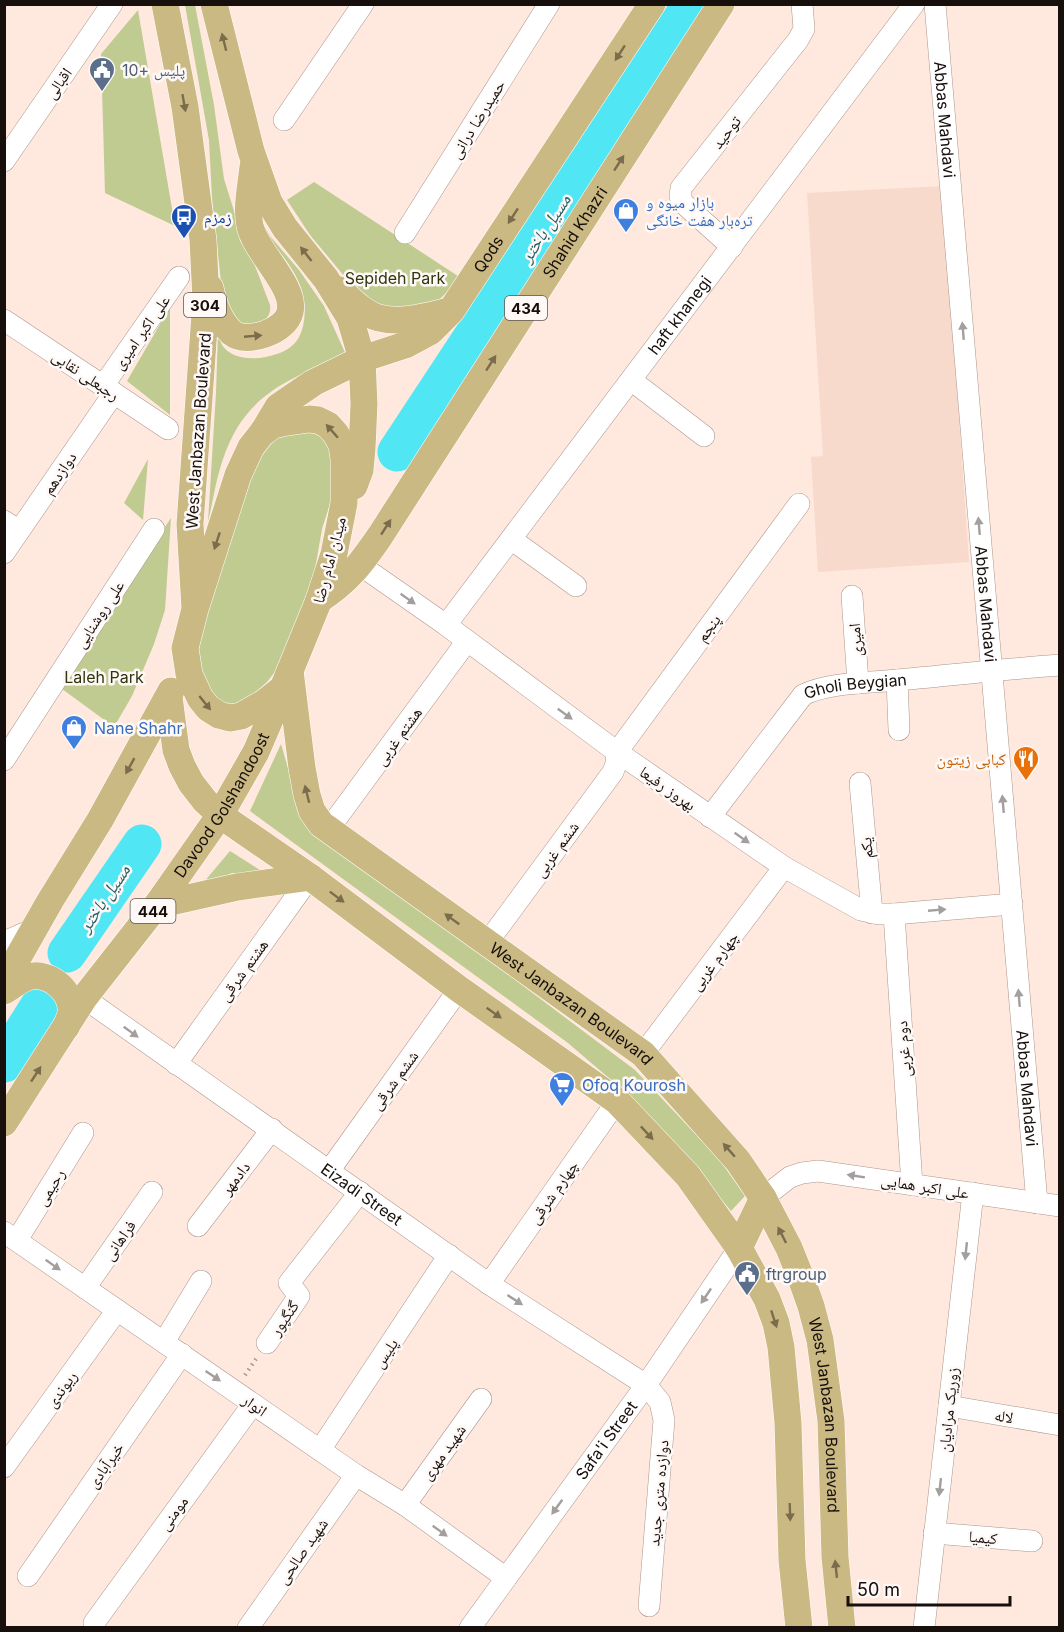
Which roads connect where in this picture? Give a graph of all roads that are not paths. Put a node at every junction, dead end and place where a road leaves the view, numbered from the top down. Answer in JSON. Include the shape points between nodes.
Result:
{"nodes":[{"id":1,"x":112,"y":4,"type":"edge"},
{"id":2,"x":165,"y":4,"type":"edge"},
{"id":3,"x":214,"y":4,"type":"edge"},
{"id":4,"x":363,"y":4,"type":"edge"},
{"id":5,"x":549,"y":4,"type":"edge"},
{"id":6,"x":652,"y":4,"type":"edge"},
{"id":7,"x":721,"y":4,"type":"edge"},
{"id":8,"x":802,"y":4,"type":"edge"},
{"id":9,"x":914,"y":4,"type":"edge"},
{"id":10,"x":936,"y":4,"type":"edge"},
{"id":11,"x":284,"y":120,"type":"dead end"},
{"id":12,"x":253,"y":160,"type":"junction"},
{"id":13,"x":4,"y":161,"type":"edge"},
{"id":14,"x":405,"y":233,"type":"dead end"},
{"id":15,"x":203,"y":240,"type":"junction"},
{"id":16,"x":732,"y":247,"type":"junction"},
{"id":17,"x":179,"y":277,"type":"dead end"},
{"id":18,"x":326,"y":279,"type":"junction"},
{"id":19,"x":451,"y":311,"type":"junction"},
{"id":20,"x":4,"y":320,"type":"edge"},
{"id":21,"x":362,"y":359,"type":"junction"},
{"id":22,"x":631,"y":381,"type":"junction"},
{"id":23,"x":109,"y":390,"type":"junction"},
{"id":24,"x":168,"y":429,"type":"dead end"},
{"id":25,"x":262,"y":433,"type":"junction"},
{"id":26,"x":704,"y":436,"type":"dead end"},
{"id":27,"x":344,"y":503,"type":"junction"},
{"id":28,"x":799,"y":504,"type":"dead end"},
{"id":29,"x":12,"y":526,"type":"edge"},
{"id":30,"x":154,"y":529,"type":"dead end"},
{"id":31,"x":511,"y":539,"type":"junction"},
{"id":32,"x":4,"y":553,"type":"edge"},
{"id":33,"x":360,"y":566,"type":"junction"},
{"id":34,"x":576,"y":586,"type":"dead end"},
{"id":35,"x":852,"y":596,"type":"dead end"},
{"id":36,"x":319,"y":600,"type":"junction"},
{"id":37,"x":195,"y":609,"type":"junction"},
{"id":38,"x":446,"y":625,"type":"junction"},
{"id":39,"x":467,"y":641,"type":"junction"},
{"id":40,"x":185,"y":648,"type":"junction"},
{"id":41,"x":1059,"y":665,"type":"edge"},
{"id":42,"x":992,"y":670,"type":"junction"},
{"id":43,"x":287,"y":680,"type":"junction"},
{"id":44,"x":897,"y":680,"type":"junction"},
{"id":45,"x":858,"y":683,"type":"junction"},
{"id":46,"x":169,"y":697,"type":"junction"},
{"id":47,"x":899,"y":730,"type":"dead end"},
{"id":48,"x":617,"y":752,"type":"junction"},
{"id":49,"x":4,"y":760,"type":"edge"},
{"id":50,"x":860,"y":783,"type":"dead end"},
{"id":51,"x":220,"y":815,"type":"junction"},
{"id":52,"x":710,"y":817,"type":"junction"},
{"id":53,"x":328,"y":830,"type":"junction"},
{"id":54,"x":784,"y":867,"type":"junction"},
{"id":55,"x":310,"y":877,"type":"junction"},
{"id":56,"x":50,"y":901,"type":"junction"},
{"id":57,"x":157,"y":904,"type":"junction"},
{"id":58,"x":1011,"y":904,"type":"junction"},
{"id":59,"x":872,"y":913,"type":"junction"},
{"id":60,"x":894,"y":914,"type":"junction"},
{"id":61,"x":4,"y":942,"type":"edge"},
{"id":62,"x":486,"y":943,"type":"junction"},
{"id":63,"x":4,"y":982,"type":"edge"},
{"id":64,"x":459,"y":989,"type":"junction"},
{"id":65,"x":4,"y":991,"type":"edge"},
{"id":66,"x":84,"y":998,"type":"junction"},
{"id":67,"x":66,"y":1028,"type":"junction"},
{"id":68,"x":643,"y":1054,"type":"junction"},
{"id":69,"x":176,"y":1064,"type":"junction"},
{"id":70,"x":617,"y":1101,"type":"junction"},
{"id":71,"x":4,"y":1123,"type":"edge"},
{"id":72,"x":272,"y":1129,"type":"junction"},
{"id":73,"x":83,"y":1133,"type":"dead end"},
{"id":74,"x":329,"y":1171,"type":"junction"},
{"id":75,"x":912,"y":1185,"type":"junction"},
{"id":76,"x":152,"y":1192,"type":"dead end"},
{"id":77,"x":360,"y":1192,"type":"junction"},
{"id":78,"x":973,"y":1193,"type":"junction"},
{"id":79,"x":763,"y":1198,"type":"junction"},
{"id":80,"x":1036,"y":1203,"type":"junction"},
{"id":81,"x":1059,"y":1206,"type":"edge"},
{"id":82,"x":198,"y":1226,"type":"dead end"},
{"id":83,"x":11,"y":1236,"type":"edge"},
{"id":84,"x":738,"y":1248,"type":"junction"},
{"id":85,"x":449,"y":1255,"type":"junction"},
{"id":86,"x":201,"y":1281,"type":"dead end"},
{"id":87,"x":489,"y":1284,"type":"junction"},
{"id":88,"x":85,"y":1288,"type":"junction"},
{"id":89,"x":117,"y":1310,"type":"junction"},
{"id":90,"x":164,"y":1342,"type":"junction"},
{"id":91,"x":267,"y":1343,"type":"road end"},
{"id":92,"x":182,"y":1354,"type":"junction"},
{"id":93,"x":646,"y":1385,"type":"junction"},
{"id":94,"x":481,"y":1399,"type":"dead end"},
{"id":95,"x":253,"y":1404,"type":"junction"},
{"id":96,"x":949,"y":1406,"type":"junction"},
{"id":97,"x":1059,"y":1425,"type":"edge"},
{"id":98,"x":320,"y":1450,"type":"junction"},
{"id":99,"x":4,"y":1467,"type":"edge"},
{"id":100,"x":356,"y":1475,"type":"junction"},
{"id":101,"x":405,"y":1505,"type":"junction"},
{"id":102,"x":934,"y":1533,"type":"junction"},
{"id":103,"x":1032,"y":1541,"type":"dead end"},
{"id":104,"x":28,"y":1576,"type":"dead end"},
{"id":105,"x":506,"y":1578,"type":"junction"},
{"id":106,"x":649,"y":1606,"type":"dead end"},
{"id":107,"x":94,"y":1623,"type":"dead end"},
{"id":108,"x":248,"y":1628,"type":"edge"},
{"id":109,"x":470,"y":1628,"type":"edge"},
{"id":110,"x":799,"y":1628,"type":"edge"},
{"id":111,"x":842,"y":1628,"type":"edge"},
{"id":112,"x":924,"y":1628,"type":"edge"}],
"edges":[{"from":1,"to":13,"type":"street","name":"اقبالی"},
{"from":2,"to":15,"type":"main road","name":"West Janbazan Boulevard","number":"304","one_way":true,"via":[[185,107]]},
{"from":12,"to":3,"type":"main road","one_way":true},
{"from":4,"to":11,"type":"street"},
{"from":5,"to":14,"type":"street","name":"حمیدرضا درانی"},
{"from":6,"to":19,"type":"main road","name":"Qods","one_way":true},
{"from":33,"to":7,"type":"main road","name":"Shahid Khazri","number":"434","one_way":true},
{"from":8,"to":16,"type":"street","name":"توحید","via":[[804,29],[798,40],[681,188],[683,203]]},
{"from":9,"to":16,"type":"street","name":"haft khanegi"},
{"from":42,"to":10,"type":"street","name":"Abbas Mahdavi","one_way":true},
{"from":15,"to":12,"type":"main road","one_way":true,"via":[[216,312],[234,334],[250,338],[281,326],[290,314],[290,296],[255,241],[250,226]]},
{"from":18,"to":12,"type":"main road","one_way":true,"via":[[269,202]]},
{"from":15,"to":37,"type":"main road","name":"West Janbazan Boulevard","number":"304","via":[[206,300],[190,524]]},
{"from":16,"to":22,"type":"street","name":"haft khanegi"},
{"from":17,"to":23,"type":"street","name":"علی اکبر امیری"},
{"from":18,"to":19,"type":"main road","via":[[378,318],[404,321]]},
{"from":18,"to":21,"type":"main road","via":[[350,318]]},
{"from":19,"to":21,"type":"main road","name":"Qods","via":[[431,331],[405,345]]},
{"from":20,"to":23,"type":"street","name":"رجبعلی نقابی"},
{"from":21,"to":25,"type":"main road","name":"Qods","via":[[313,383],[278,407]]},
{"from":21,"to":27,"type":"main road","via":[[360,470]]},
{"from":22,"to":26,"type":"street"},
{"from":22,"to":31,"type":"street","name":"haft khanegi"},
{"from":23,"to":24,"type":"street","name":"رجبعلی نقابی"},
{"from":23,"to":29,"type":"street","name":"دوازدهم"},
{"from":27,"to":25,"type":"main road","name":"میدان امام رضا","one_way":true,"via":[[342,445],[328,425],[318,420],[293,420],[273,425]]},
{"from":25,"to":37,"type":"main road","one_way":true,"via":[[238,475]]},
{"from":27,"to":36,"type":"main road","name":"میدان امام رضا","via":[[334,554]]},
{"from":28,"to":48,"type":"street","name":"پنجم"},
{"from":29,"to":32,"type":"street","name":"دوازدهم"},
{"from":30,"to":49,"type":"street","name":"علی روشنایی"},
{"from":31,"to":34,"type":"street"},
{"from":31,"to":38,"type":"street","name":"haft khanegi"},
{"from":33,"to":36,"type":"main road","name":"Shahid Khazri","number":"434"},
{"from":33,"to":38,"type":"street","name":"بهروز رفیعا","one_way":true},
{"from":35,"to":45,"type":"street","name":"امیری"},
{"from":36,"to":43,"type":"main road","name":"میدان امام رضا"},
{"from":37,"to":40,"type":"main road"},
{"from":38,"to":39,"type":"street","name":"بهروز رفیعا"},
{"from":39,"to":48,"type":"street","name":"بهروز رفیعا","one_way":true},
{"from":39,"to":53,"type":"street","name":"هشتم غربی"},
{"from":40,"to":43,"type":"main road","one_way":true,"via":[[189,674],[200,698],[219,716],[241,716],[264,703]]},
{"from":40,"to":46,"type":"main road"},
{"from":41,"to":42,"type":"street","name":"Gholi Beygian"},
{"from":42,"to":44,"type":"street","name":"Gholi Beygian"},
{"from":58,"to":42,"type":"street","name":"Abbas Mahdavi","one_way":true},
{"from":43,"to":51,"type":"main road","name":"Davood Golshandoost","number":"444","via":[[256,752]]},
{"from":53,"to":43,"type":"main road","name":"West Janbazan Boulevard","one_way":true,"via":[[312,811],[307,795]]},
{"from":44,"to":45,"type":"street","name":"Gholi Beygian"},
{"from":44,"to":47,"type":"street"},
{"from":45,"to":52,"type":"street","name":"Gholi Beygian","via":[[819,688],[803,695]]},
{"from":46,"to":51,"type":"main road","via":[[182,766],[190,783]]},
{"from":46,"to":56,"type":"main road","one_way":true},
{"from":48,"to":52,"type":"street","name":"بهروز رفیعا"},
{"from":48,"to":62,"type":"street","name":"ششم غربی","via":[[613,772]]},
{"from":50,"to":59,"type":"street","name":"یکم"},
{"from":51,"to":55,"type":"main road"},
{"from":51,"to":57,"type":"main road","name":"Davood Golshandoost","number":"444"},
{"from":52,"to":54,"type":"street","name":"بهروز رفیعا","one_way":true},
{"from":62,"to":53,"type":"main road","name":"West Janbazan Boulevard","one_way":true},
{"from":54,"to":59,"type":"street","name":"بهروز رفیعا"},
{"from":54,"to":68,"type":"street","name":"چهارم غربی"},
{"from":55,"to":57,"type":"main road"},
{"from":55,"to":64,"type":"main road","one_way":true},
{"from":55,"to":69,"type":"street","name":"هشتم شرقی"},
{"from":56,"to":61,"type":"street","via":[[29,931]]},
{"from":56,"to":63,"type":"main road"},
{"from":57,"to":66,"type":"main road","name":"Davood Golshandoost","number":"444"},
{"from":60,"to":58,"type":"street","name":"بهروز رفیعا","one_way":true},
{"from":80,"to":58,"type":"street","name":"Abbas Mahdavi","one_way":true},
{"from":59,"to":60,"type":"street","name":"بهروز رفیعا"},
{"from":60,"to":75,"type":"street","name":"دوم غربی"},
{"from":62,"to":68,"type":"main road","name":"West Janbazan Boulevard"},
{"from":64,"to":70,"type":"main road","one_way":true},
{"from":64,"to":74,"type":"street","name":"ششم شرقی"},
{"from":65,"to":67,"type":"main road","via":[[26,977],[47,978],[57,983],[70,1001]]},
{"from":66,"to":67,"type":"main road","name":"Davood Golshandoost","number":"444"},
{"from":66,"to":69,"type":"street","name":"Eizadi Street","one_way":true},
{"from":71,"to":67,"type":"main road","name":"Davood Golshandoost","number":"444","one_way":true},
{"from":79,"to":68,"type":"main road","name":"West Janbazan Boulevard","one_way":true,"via":[[738,1161]]},
{"from":69,"to":72,"type":"street","name":"Eizadi Street"},
{"from":70,"to":84,"type":"main road","one_way":true,"via":[[688,1176]]},
{"from":70,"to":87,"type":"street","name":"چهارم شرقی"},
{"from":72,"to":74,"type":"street","name":"Eizadi Street"},
{"from":72,"to":82,"type":"street","name":"دادمهر"},
{"from":73,"to":83,"type":"street","name":"رحیمی"},
{"from":74,"to":77,"type":"street","name":"Eizadi Street"},
{"from":75,"to":78,"type":"street","name":"علی اکبر همایی"},
{"from":75,"to":79,"type":"street","name":"علی اکبر همایی","one_way":true,"via":[[818,1171],[790,1177]]},
{"from":76,"to":88,"type":"street","name":"فراهانی"},
{"from":77,"to":85,"type":"street","name":"Eizadi Street"},
{"from":77,"to":91,"type":"street","name":"گنگپور","via":[[289,1283],[299,1296]]},
{"from":78,"to":80,"type":"street","name":"علی اکبر همایی"},
{"from":78,"to":96,"type":"street","name":"زوریک مرادیان","one_way":true},
{"from":79,"to":84,"type":"main road"},
{"from":111,"to":79,"type":"main road","name":"West Janbazan Boulevard","one_way":true,"via":[[835,1557],[831,1420],[820,1340],[789,1248]]},
{"from":80,"to":81,"type":"street","name":"علی اکبر همایی"},
{"from":83,"to":88,"type":"street","name":"انوار","one_way":true},
{"from":84,"to":93,"type":"street","name":"Safa'i Street","one_way":true},
{"from":84,"to":110,"type":"main road","one_way":true,"via":[[767,1299],[781,1347]]},
{"from":85,"to":87,"type":"street","name":"Eizadi Street"},
{"from":85,"to":98,"type":"street","name":"پلیس"},
{"from":86,"to":90,"type":"street"},
{"from":87,"to":93,"type":"street","name":"Eizadi Street","one_way":true},
{"from":88,"to":89,"type":"street","name":"انوار"},
{"from":89,"to":90,"type":"street","name":"انوار"},
{"from":89,"to":99,"type":"street","name":"ریوندی"},
{"from":90,"to":92,"type":"street","name":"انوار"},
{"from":92,"to":95,"type":"street","name":"انوار","one_way":true},
{"from":92,"to":104,"type":"street","name":"خیرآبادی"},
{"from":93,"to":105,"type":"street","name":"Safa'i Street","one_way":true},
{"from":93,"to":106,"type":"street","name":"دوازده متری جدید","via":[[660,1402],[664,1420]]},
{"from":94,"to":101,"type":"street","name":"شهید مهری"},
{"from":95,"to":98,"type":"street","name":"انوار"},
{"from":95,"to":107,"type":"street","name":"مومنی"},
{"from":96,"to":97,"type":"street","name":"لاله"},
{"from":96,"to":102,"type":"street","name":"زوریک مرادیان","one_way":true},
{"from":98,"to":100,"type":"street","name":"انوار"},
{"from":100,"to":101,"type":"street","name":"انوار"},
{"from":100,"to":108,"type":"street","name":"شهید صالحی"},
{"from":101,"to":105,"type":"street","name":"انوار","one_way":true},
{"from":102,"to":103,"type":"street","name":"کیمیا"},
{"from":102,"to":112,"type":"street","name":"زوریک مرادیان"},
{"from":105,"to":109,"type":"street","name":"Safa'i Street"}]}
